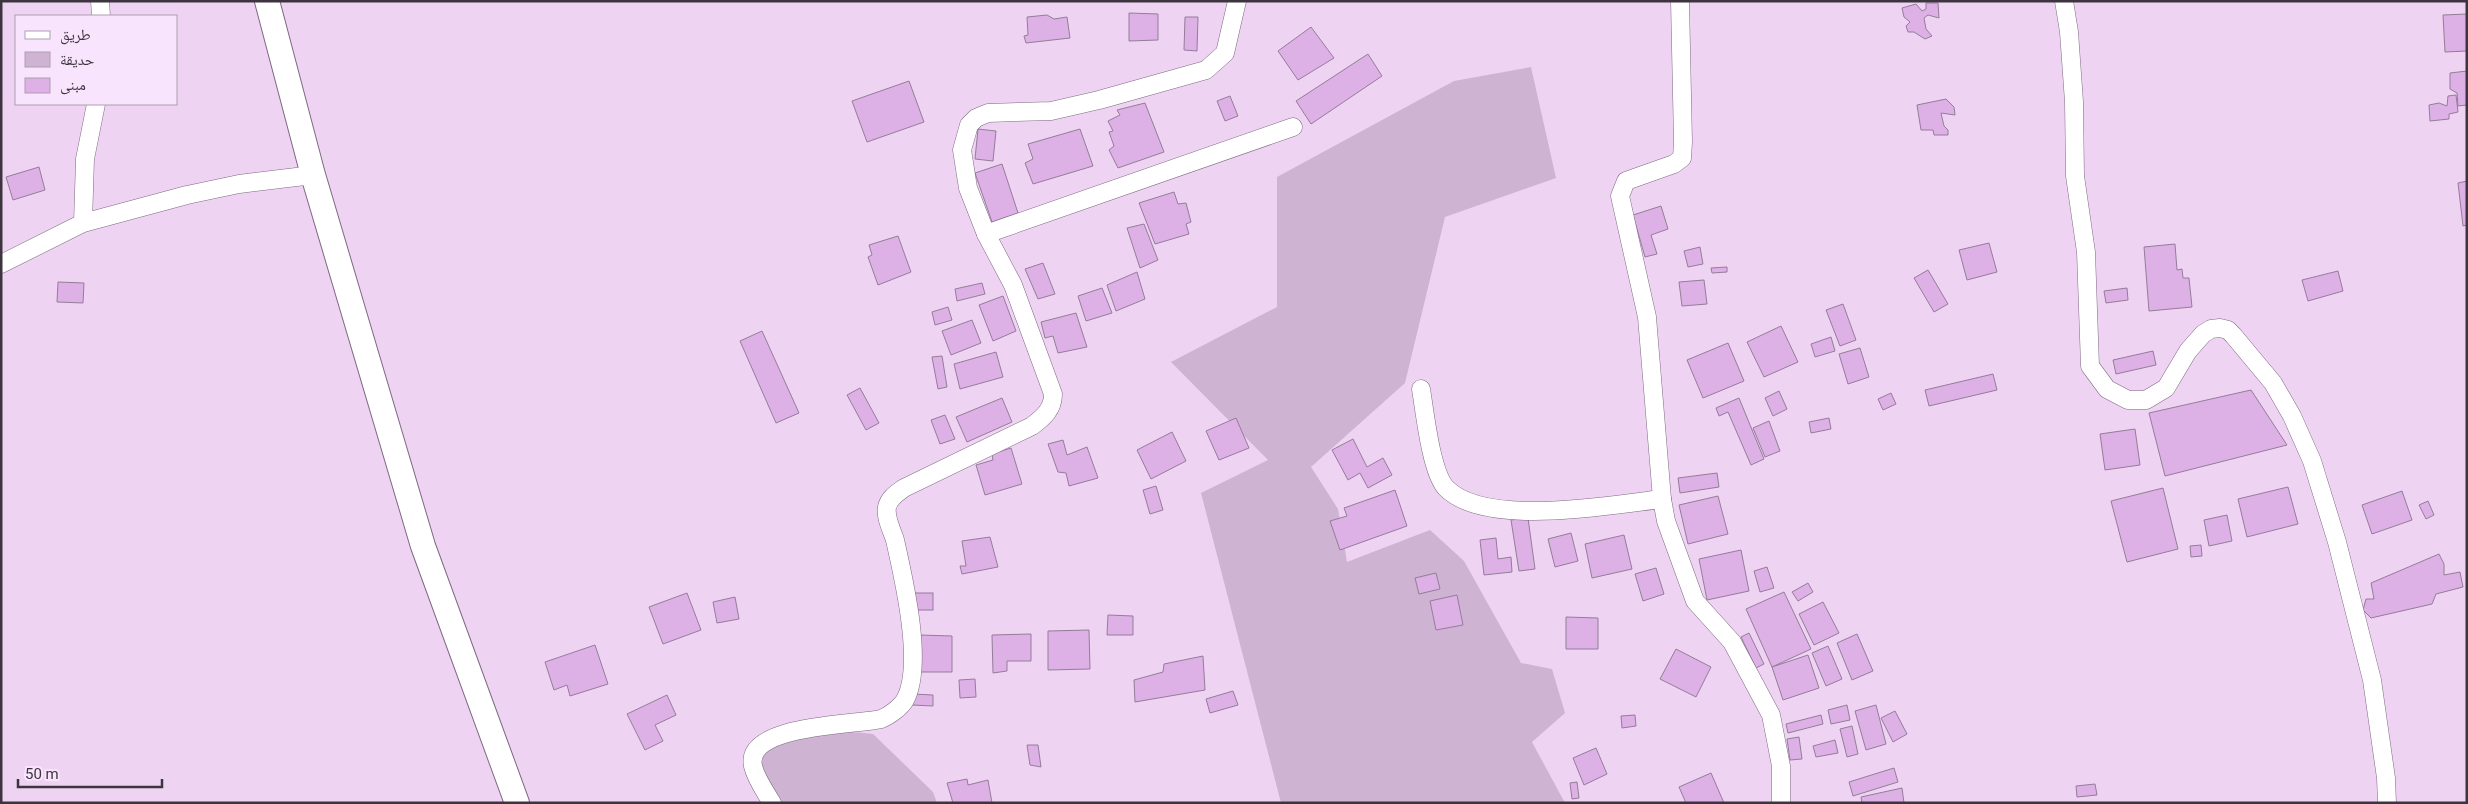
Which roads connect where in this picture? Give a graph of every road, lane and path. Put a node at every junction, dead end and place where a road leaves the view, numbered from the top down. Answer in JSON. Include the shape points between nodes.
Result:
{"nodes":[{"id":1,"x":100,"y":1,"type":"edge"},
{"id":2,"x":267,"y":1,"type":"edge"},
{"id":3,"x":1237,"y":1,"type":"edge"},
{"id":4,"x":1680,"y":1,"type":"edge"},
{"id":5,"x":2064,"y":1,"type":"edge"},
{"id":6,"x":101,"y":15,"type":"edge"},
{"id":7,"x":96,"y":105,"type":"edge"},
{"id":8,"x":1293,"y":127,"type":"dead end"},
{"id":9,"x":313,"y":175,"type":"junction"},
{"id":10,"x":83,"y":223,"type":"junction"},
{"id":11,"x":986,"y":234,"type":"junction"},
{"id":12,"x":1,"y":264,"type":"edge"},
{"id":13,"x":1421,"y":389,"type":"dead end"},
{"id":14,"x":1662,"y":498,"type":"junction"},
{"id":15,"x":517,"y":803,"type":"edge"},
{"id":16,"x":772,"y":803,"type":"edge"},
{"id":17,"x":1782,"y":803,"type":"edge"},
{"id":18,"x":2386,"y":803,"type":"edge"}],
"edges":[{"from":1,"to":6,"type":"street"},
{"from":2,"to":9,"type":"street"},
{"from":3,"to":11,"type":"street","via":[[1225,53],[1206,70],[1051,111],[988,113],[976,118],[969,125],[962,150],[968,188]]},
{"from":4,"to":14,"type":"street","via":[[1682,158],[1674,164],[1626,181],[1620,196],[1647,317]]},
{"from":5,"to":18,"type":"street","via":[[2070,32],[2075,176],[2086,252],[2090,366],[2107,389],[2128,400],[2146,400],[2166,388],[2188,351],[2203,334],[2220,328],[2233,335],[2273,383],[2312,461],[2337,542],[2372,680],[2386,778]]},
{"from":7,"to":10,"type":"street","via":[[85,158]]},
{"from":8,"to":11,"type":"street"},
{"from":9,"to":10,"type":"street","via":[[239,184]]},
{"from":9,"to":15,"type":"street","via":[[423,546]]},
{"from":10,"to":12,"type":"street"},
{"from":11,"to":16,"type":"street","via":[[1013,285],[1053,394],[1053,403],[1042,419],[1032,426],[904,488],[889,501],[887,516],[894,538],[914,655],[910,690],[902,706],[883,718],[834,724],[766,741],[756,750],[752,764]]},
{"from":13,"to":14,"type":"street","via":[[1437,473],[1446,488],[1466,502],[1544,511]]},
{"from":14,"to":17,"type":"street","via":[[1666,521],[1696,600],[1732,642],[1771,715],[1781,766]]}]}
